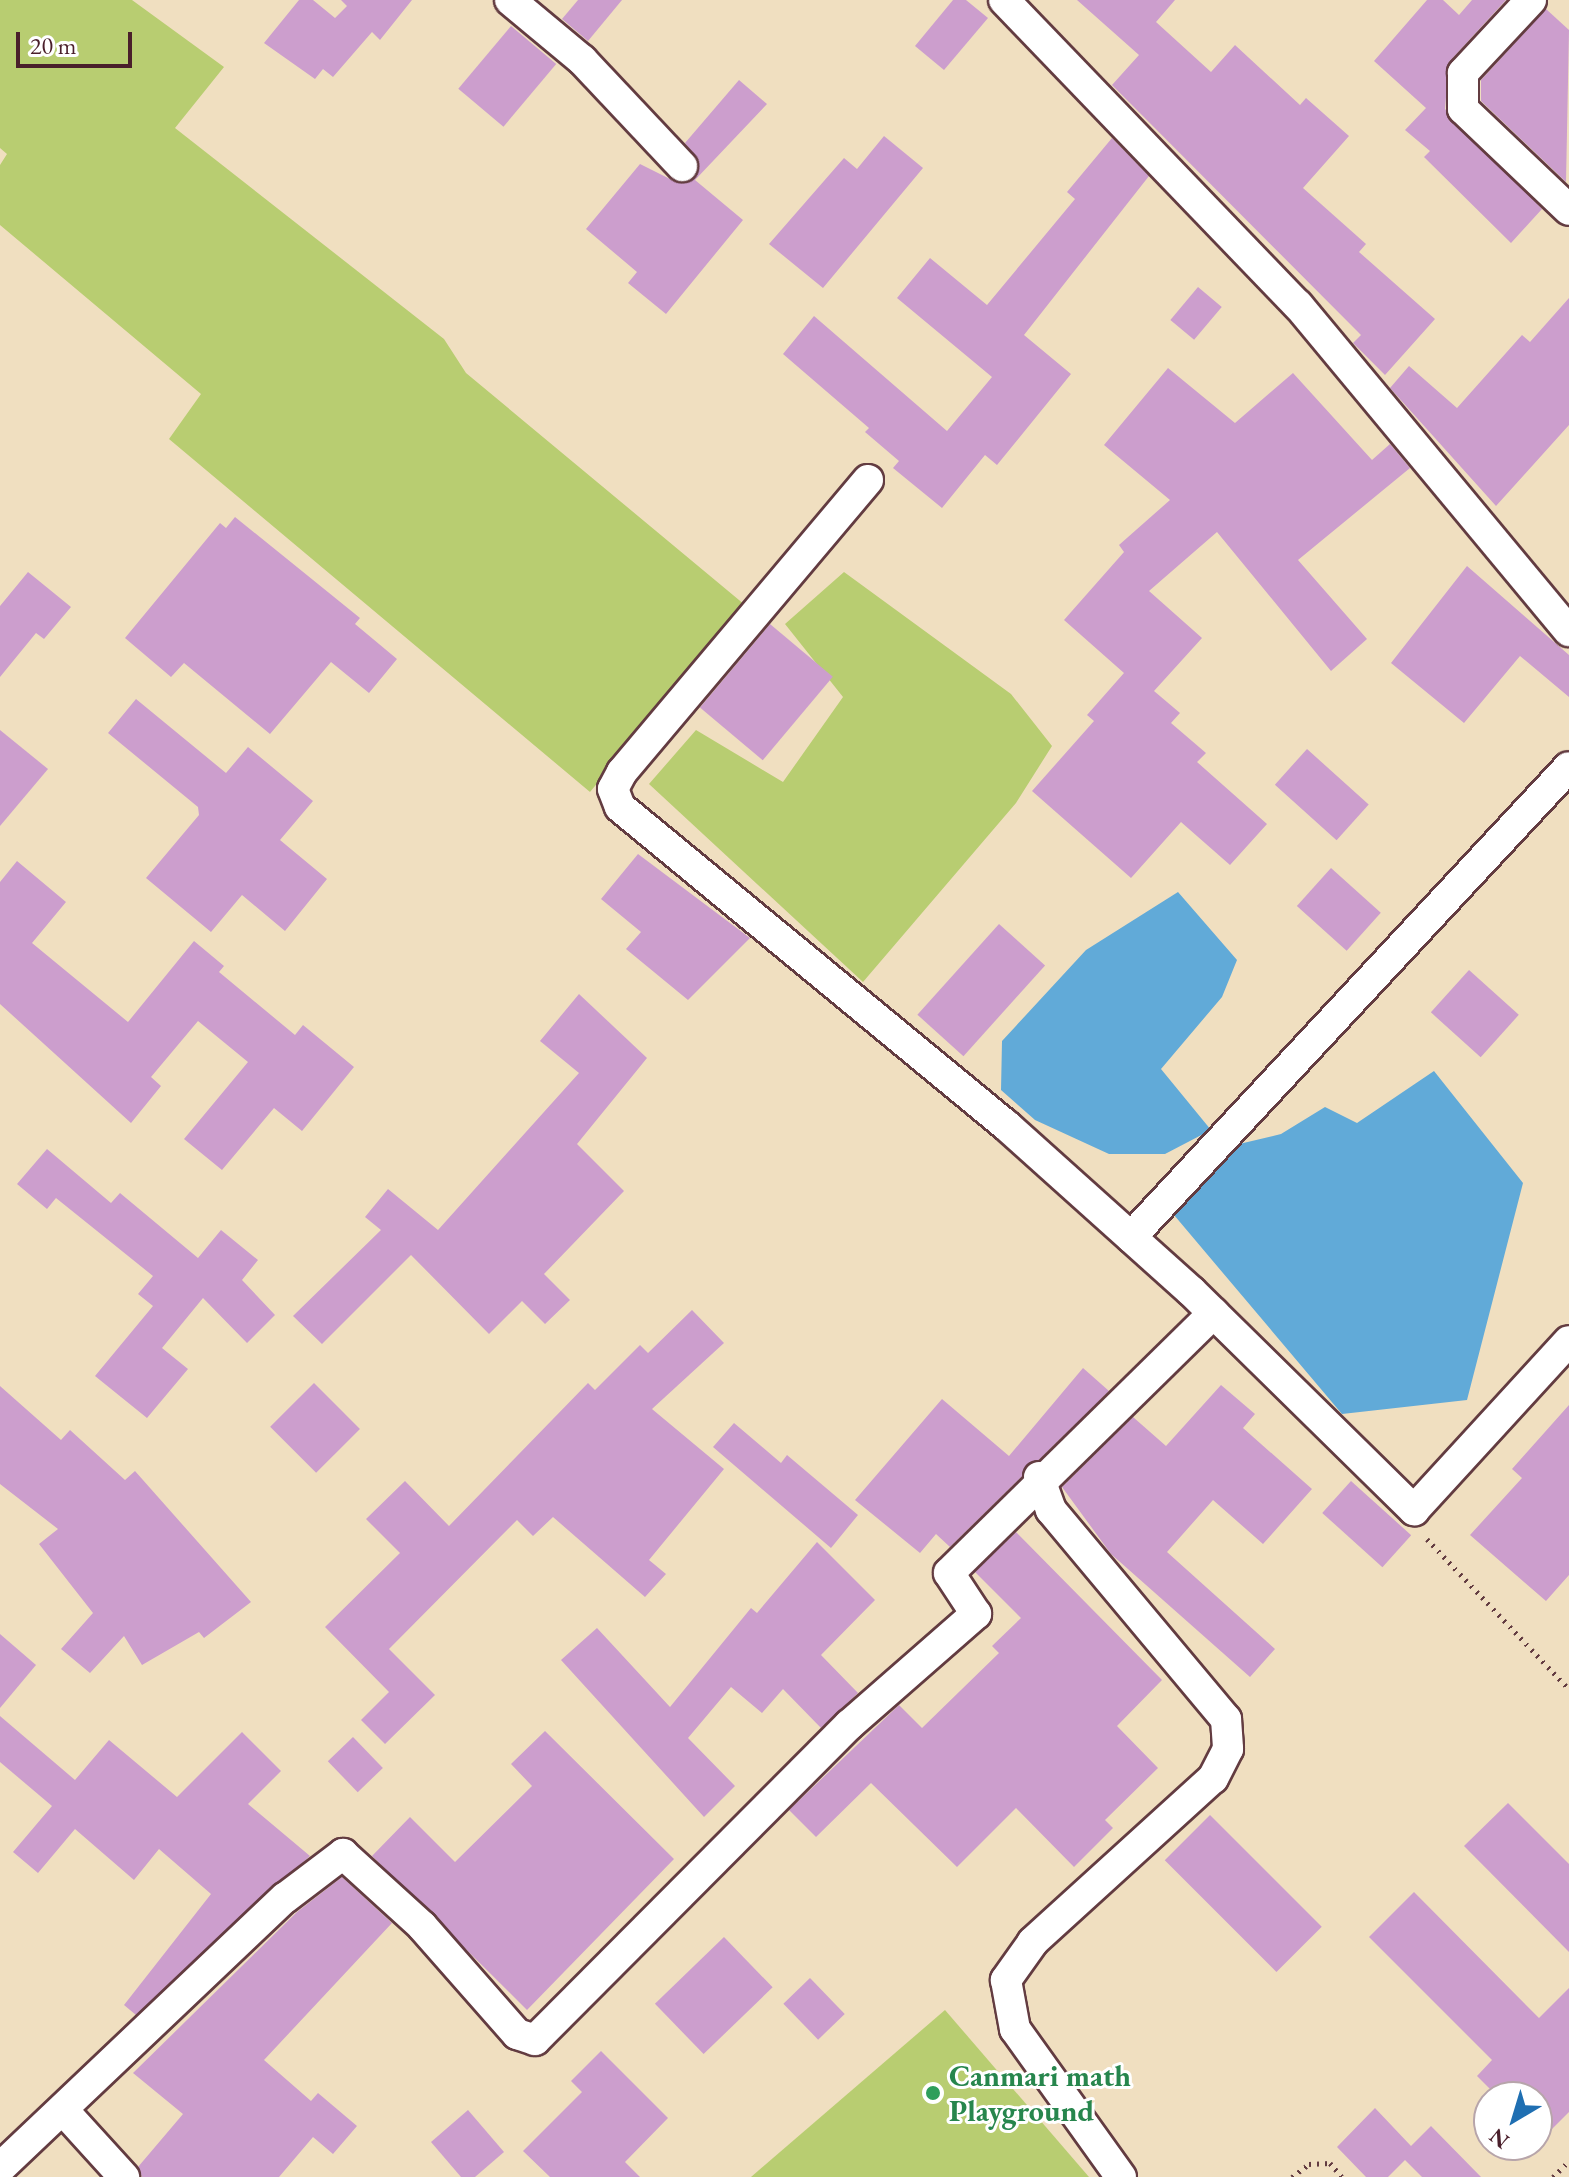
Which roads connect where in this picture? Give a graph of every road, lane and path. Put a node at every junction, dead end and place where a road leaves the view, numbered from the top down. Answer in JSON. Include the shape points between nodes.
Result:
{"nodes":[{"id":1,"x":510,"y":0,"type":"edge"},
{"id":2,"x":1004,"y":0,"type":"edge"},
{"id":3,"x":1531,"y":0,"type":"edge"},
{"id":4,"x":682,"y":166,"type":"dead end"},
{"id":5,"x":1569,"y":210,"type":"edge"},
{"id":6,"x":868,"y":480,"type":"dead end"},
{"id":7,"x":1569,"y":631,"type":"edge"},
{"id":8,"x":1569,"y":767,"type":"edge"},
{"id":9,"x":1131,"y":1237,"type":"junction"},
{"id":10,"x":1214,"y":1313,"type":"junction"},
{"id":11,"x":1569,"y":1341,"type":"edge"},
{"id":12,"x":1039,"y":1477,"type":"junction"},
{"id":13,"x":1414,"y":1510,"type":"junction"},
{"id":14,"x":1569,"y":1689,"type":"edge"},
{"id":15,"x":63,"y":2110,"type":"junction"},
{"id":16,"x":1569,"y":2161,"type":"edge"},
{"id":17,"x":0,"y":2168,"type":"edge"},
{"id":18,"x":124,"y":2177,"type":"edge"},
{"id":19,"x":1121,"y":2177,"type":"edge"},
{"id":20,"x":1292,"y":2177,"type":"edge"},
{"id":21,"x":1342,"y":2177,"type":"edge"},
{"id":22,"x":1553,"y":2177,"type":"edge"}],
"edges":[{"from":1,"to":4,"type":"street","via":[[582,60]]},
{"from":2,"to":7,"type":"street","via":[[1298,305]]},
{"from":3,"to":5,"type":"street","via":[[1463,73],[1463,109]]},
{"from":6,"to":9,"type":"street","via":[[613,789],[631,820],[1007,1126]]},
{"from":8,"to":9,"type":"street"},
{"from":9,"to":10,"type":"street"},
{"from":10,"to":12,"type":"street"},
{"from":10,"to":13,"type":"street"},
{"from":11,"to":13,"type":"street"},
{"from":12,"to":15,"type":"street","via":[[949,1573],[976,1614],[826,1746],[535,2040],[517,2034],[422,1926],[343,1854],[285,1898]]},
{"from":12,"to":19,"type":"street","via":[[1051,1510],[1226,1719],[1228,1749],[1213,1778],[1033,1942],[1006,1980],[1015,2029]]},
{"from":13,"to":14,"type":"path","via":[[1429,1542]]},
{"from":15,"to":17,"type":"street"},
{"from":15,"to":18,"type":"street"},
{"from":16,"to":22,"type":"path"},
{"from":20,"to":21,"type":"path","via":[[1309,2164],[1330,2163]]}]}
